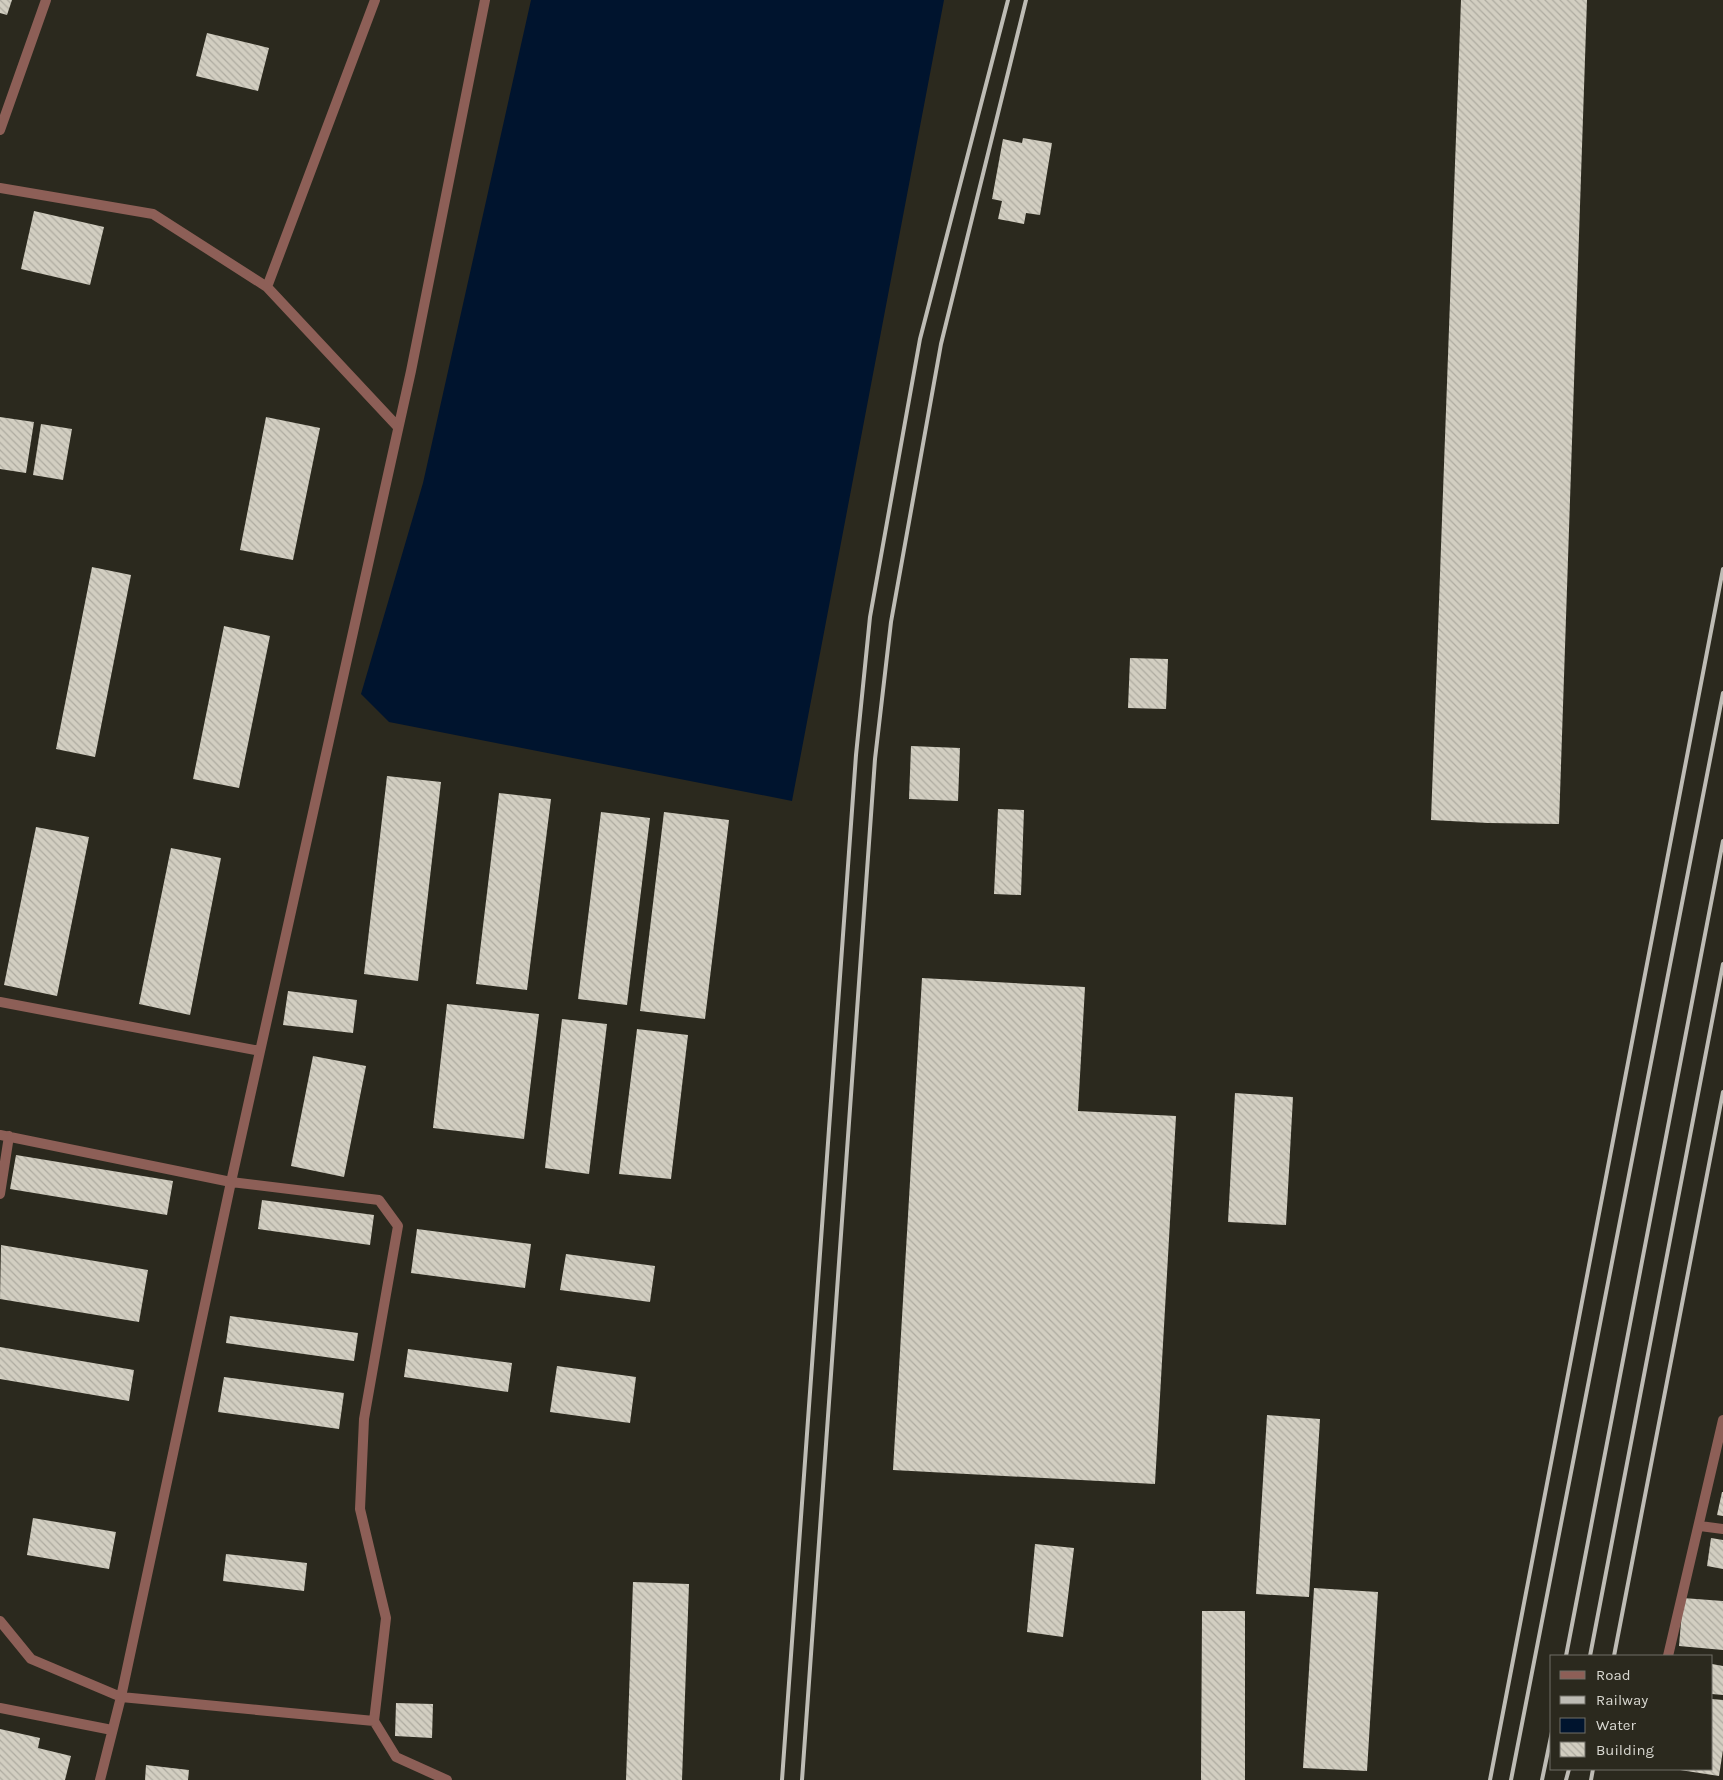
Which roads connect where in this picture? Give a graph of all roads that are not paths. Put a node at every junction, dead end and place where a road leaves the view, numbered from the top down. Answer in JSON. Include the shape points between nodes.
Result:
{"nodes":[{"id":1,"x":46,"y":0,"type":"edge"},
{"id":2,"x":375,"y":0,"type":"edge"},
{"id":3,"x":486,"y":0,"type":"edge"},
{"id":4,"x":0,"y":130,"type":"edge"},
{"id":5,"x":0,"y":188,"type":"edge"},
{"id":6,"x":267,"y":287,"type":"junction"},
{"id":7,"x":398,"y":427,"type":"junction"},
{"id":8,"x":0,"y":1002,"type":"edge"},
{"id":9,"x":260,"y":1052,"type":"junction"},
{"id":10,"x":4,"y":1136,"type":"edge"},
{"id":11,"x":231,"y":1182,"type":"junction"},
{"id":12,"x":0,"y":1194,"type":"edge"},
{"id":13,"x":1723,"y":1424,"type":"edge"},
{"id":14,"x":1700,"y":1526,"type":"junction"},
{"id":15,"x":1723,"y":1529,"type":"edge"},
{"id":16,"x":0,"y":1621,"type":"edge"},
{"id":17,"x":1668,"y":1655,"type":"edge"},
{"id":18,"x":121,"y":1696,"type":"junction"},
{"id":19,"x":0,"y":1708,"type":"edge"},
{"id":20,"x":374,"y":1721,"type":"junction"},
{"id":21,"x":112,"y":1730,"type":"junction"},
{"id":22,"x":100,"y":1780,"type":"edge"},
{"id":23,"x":447,"y":1780,"type":"edge"}],
"edges":[{"from":1,"to":4,"type":"street"},
{"from":2,"to":6,"type":"street"},
{"from":3,"to":7,"type":"street"},
{"from":5,"to":6,"type":"street","via":[[153,214]]},
{"from":6,"to":7,"type":"street"},
{"from":7,"to":9,"type":"street"},
{"from":8,"to":9,"type":"street"},
{"from":9,"to":11,"type":"street"},
{"from":10,"to":11,"type":"street"},
{"from":10,"to":12,"type":"street"},
{"from":11,"to":18,"type":"street"},
{"from":11,"to":20,"type":"street","via":[[378,1200],[398,1226],[364,1419],[360,1509],[386,1618]]},
{"from":13,"to":14,"type":"street"},
{"from":14,"to":15,"type":"street"},
{"from":14,"to":17,"type":"street"},
{"from":16,"to":18,"type":"street","via":[[30,1659]]},
{"from":18,"to":20,"type":"street"},
{"from":18,"to":21,"type":"street"},
{"from":19,"to":21,"type":"street"},
{"from":20,"to":23,"type":"street","via":[[396,1757]]},
{"from":21,"to":22,"type":"street"}]}
